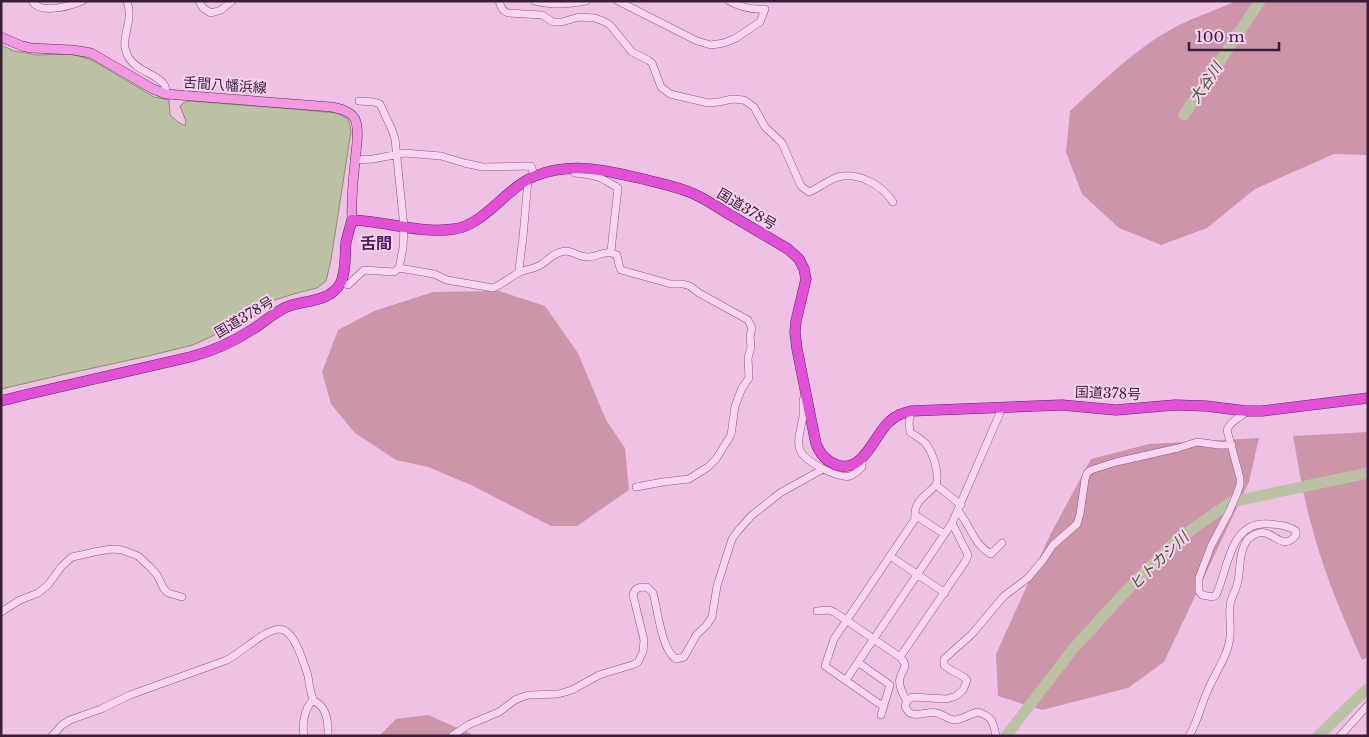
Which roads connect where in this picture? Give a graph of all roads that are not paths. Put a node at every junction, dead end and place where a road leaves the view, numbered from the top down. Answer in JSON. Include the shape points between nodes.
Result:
{"nodes":[{"id":1,"x":32,"y":1,"type":"edge"},
{"id":2,"x":82,"y":1,"type":"edge"},
{"id":3,"x":127,"y":1,"type":"edge"},
{"id":4,"x":198,"y":1,"type":"edge"},
{"id":5,"x":232,"y":1,"type":"edge"},
{"id":6,"x":498,"y":1,"type":"edge"},
{"id":7,"x":535,"y":1,"type":"edge"},
{"id":8,"x":586,"y":1,"type":"edge"},
{"id":9,"x":618,"y":1,"type":"edge"},
{"id":10,"x":729,"y":1,"type":"edge"},
{"id":11,"x":1,"y":37,"type":"edge"},
{"id":12,"x":166,"y":94,"type":"junction"},
{"id":13,"x":359,"y":101,"type":"dead end"},
{"id":14,"x":397,"y":154,"type":"junction"},
{"id":15,"x":355,"y":160,"type":"junction"},
{"id":16,"x":571,"y":168,"type":"junction"},
{"id":17,"x":531,"y":178,"type":"junction"},
{"id":18,"x":893,"y":202,"type":"dead end"},
{"id":19,"x":352,"y":220,"type":"junction"},
{"id":20,"x":404,"y":227,"type":"junction"},
{"id":21,"x":611,"y":252,"type":"junction"},
{"id":22,"x":398,"y":268,"type":"junction"},
{"id":23,"x":520,"y":272,"type":"junction"},
{"id":24,"x":341,"y":282,"type":"junction"},
{"id":25,"x":807,"y":397,"type":"junction"},
{"id":26,"x":1368,"y":398,"type":"edge"},
{"id":27,"x":1,"y":402,"type":"edge"},
{"id":28,"x":1001,"y":407,"type":"junction"},
{"id":29,"x":911,"y":411,"type":"junction"},
{"id":30,"x":1246,"y":411,"type":"junction"},
{"id":31,"x":1232,"y":445,"type":"junction"},
{"id":32,"x":862,"y":458,"type":"junction"},
{"id":33,"x":823,"y":469,"type":"junction"},
{"id":34,"x":936,"y":485,"type":"junction"},
{"id":35,"x":636,"y":487,"type":"dead end"},
{"id":36,"x":960,"y":508,"type":"junction"},
{"id":37,"x":915,"y":515,"type":"junction"},
{"id":38,"x":952,"y":523,"type":"junction"},
{"id":39,"x":944,"y":534,"type":"junction"},
{"id":40,"x":1002,"y":543,"type":"dead end"},
{"id":41,"x":890,"y":556,"type":"junction"},
{"id":42,"x":917,"y":574,"type":"junction"},
{"id":43,"x":945,"y":593,"type":"junction"},
{"id":44,"x":182,"y":597,"type":"dead end"},
{"id":45,"x":817,"y":611,"type":"dead end"},
{"id":46,"x":1,"y":612,"type":"edge"},
{"id":47,"x":846,"y":620,"type":"junction"},
{"id":48,"x":874,"y":639,"type":"junction"},
{"id":49,"x":900,"y":657,"type":"junction"},
{"id":50,"x":858,"y":663,"type":"junction"},
{"id":51,"x":846,"y":680,"type":"junction"},
{"id":52,"x":313,"y":700,"type":"junction"},
{"id":53,"x":907,"y":701,"type":"junction"},
{"id":54,"x":1368,"y":704,"type":"edge"},
{"id":55,"x":884,"y":705,"type":"junction"},
{"id":56,"x":880,"y":715,"type":"dead end"},
{"id":57,"x":52,"y":736,"type":"edge"},
{"id":58,"x":304,"y":736,"type":"edge"},
{"id":59,"x":328,"y":736,"type":"edge"},
{"id":60,"x":452,"y":736,"type":"edge"},
{"id":61,"x":996,"y":736,"type":"edge"},
{"id":62,"x":1190,"y":736,"type":"edge"},
{"id":63,"x":1340,"y":736,"type":"edge"}],
"edges":[{"from":1,"to":2,"type":"street","via":[[36,7],[46,9]]},
{"from":3,"to":12,"type":"street","via":[[130,12],[124,50],[135,65],[163,83]]},
{"from":4,"to":5,"type":"street","via":[[211,13]]},
{"from":6,"to":18,"type":"street","via":[[508,13],[542,15],[553,22],[579,17],[603,21],[632,52],[652,63],[661,87],[670,94],[708,103],[744,100],[754,107],[765,127],[782,143],[805,190],[809,192],[836,178],[848,176],[862,178],[877,186]]},
{"from":7,"to":8,"type":"street","via":[[561,5]]},
{"from":9,"to":10,"type":"street","via":[[711,46],[724,44],[760,22],[765,9],[753,9]]},
{"from":11,"to":12,"type":"main road","name":"舌間八幡浜線","via":[[31,48],[91,53]]},
{"from":12,"to":15,"type":"main road","name":"舌間八幡浜線","via":[[344,110],[354,118],[357,126]]},
{"from":13,"to":14,"type":"street","via":[[380,104],[392,130]]},
{"from":14,"to":15,"type":"street"},
{"from":14,"to":17,"type":"street","via":[[441,156],[483,167],[531,166]]},
{"from":14,"to":20,"type":"street"},
{"from":15,"to":19,"type":"main road","name":"舌間八幡浜線"},
{"from":16,"to":17,"type":"highway","name":"国道378号"},
{"from":16,"to":21,"type":"street","via":[[575,173],[599,176],[618,188]]},
{"from":16,"to":25,"type":"highway","name":"国道378号","via":[[593,168],[693,193],[799,259],[806,279],[795,333]]},
{"from":17,"to":20,"type":"highway","name":"国道378号","via":[[467,226],[442,230]]},
{"from":17,"to":23,"type":"street"},
{"from":19,"to":20,"type":"highway","name":"国道378号"},
{"from":19,"to":24,"type":"highway"},
{"from":20,"to":22,"type":"street"},
{"from":21,"to":23,"type":"street","via":[[588,257],[563,251],[531,270]]},
{"from":21,"to":35,"type":"street","via":[[617,256],[621,270],[690,286],[748,320],[752,328],[749,378],[735,406],[731,435],[716,459],[688,479]]},
{"from":22,"to":23,"type":"street","via":[[493,288]]},
{"from":22,"to":24,"type":"street","via":[[394,272],[364,270],[348,284]]},
{"from":24,"to":27,"type":"highway","name":"国道378号","via":[[323,298],[278,311],[254,329],[213,351]]},
{"from":25,"to":32,"type":"highway","name":"国道378号","via":[[820,454],[841,466]]},
{"from":25,"to":33,"type":"street","via":[[803,400],[800,450]]},
{"from":26,"to":30,"type":"highway","name":"国道378号"},
{"from":28,"to":29,"type":"highway","name":"国道378号"},
{"from":28,"to":30,"type":"highway","name":"国道378号","via":[[1062,405],[1116,410],[1175,405]]},
{"from":28,"to":36,"type":"street"},
{"from":29,"to":32,"type":"highway","name":"国道378号","via":[[891,419]]},
{"from":29,"to":34,"type":"street","via":[[910,432],[926,443],[930,451],[938,479]]},
{"from":30,"to":31,"type":"street","via":[[1242,417],[1233,420],[1227,430]]},
{"from":31,"to":53,"type":"street","via":[[1197,442],[1090,470],[1085,479],[1077,524],[1053,545],[1028,578],[1004,596],[972,634],[944,659],[949,670],[967,680],[963,690],[947,699],[912,697]]},
{"from":31,"to":62,"type":"street","via":[[1240,485],[1211,546],[1199,578],[1199,591],[1202,595],[1216,595],[1234,545],[1245,530],[1255,524],[1290,527],[1296,535],[1286,542],[1262,532],[1250,536],[1245,543],[1230,603],[1228,646]]},
{"from":32,"to":33,"type":"street","via":[[862,468],[852,476],[844,477]]},
{"from":33,"to":60,"type":"street","via":[[780,493],[737,532],[717,586],[712,616],[684,658],[676,659],[669,653],[653,593],[647,587],[638,588],[633,594],[644,647],[635,664],[599,675],[565,692],[522,697]]},
{"from":34,"to":36,"type":"street"},
{"from":34,"to":37,"type":"street","via":[[916,504]]},
{"from":36,"to":38,"type":"street"},
{"from":36,"to":40,"type":"street","via":[[983,550],[991,554]]},
{"from":37,"to":39,"type":"street"},
{"from":37,"to":41,"type":"street"},
{"from":38,"to":39,"type":"street"},
{"from":38,"to":43,"type":"street","via":[[968,555]]},
{"from":39,"to":42,"type":"street"},
{"from":41,"to":42,"type":"street"},
{"from":41,"to":47,"type":"street"},
{"from":42,"to":43,"type":"street"},
{"from":42,"to":48,"type":"street"},
{"from":43,"to":49,"type":"street"},
{"from":44,"to":46,"type":"street","via":[[168,593],[151,568],[138,556],[112,549],[72,557],[38,593]]},
{"from":45,"to":47,"type":"street","via":[[829,610]]},
{"from":47,"to":48,"type":"street"},
{"from":47,"to":51,"type":"street","via":[[834,639],[825,666]]},
{"from":48,"to":49,"type":"street"},
{"from":48,"to":50,"type":"street"},
{"from":49,"to":53,"type":"street","via":[[905,666],[900,683]]},
{"from":50,"to":51,"type":"street"},
{"from":50,"to":55,"type":"street","via":[[890,685]]},
{"from":51,"to":55,"type":"street"},
{"from":52,"to":57,"type":"street","via":[[295,642],[287,631],[277,629],[234,657],[70,720]]},
{"from":52,"to":58,"type":"street","via":[[304,717]]},
{"from":52,"to":59,"type":"street","via":[[323,710]]},
{"from":53,"to":61,"type":"street","via":[[907,711],[916,715],[936,712],[952,720],[978,712],[986,715],[992,720]]},
{"from":54,"to":63,"type":"street"},
{"from":55,"to":56,"type":"street"}]}
